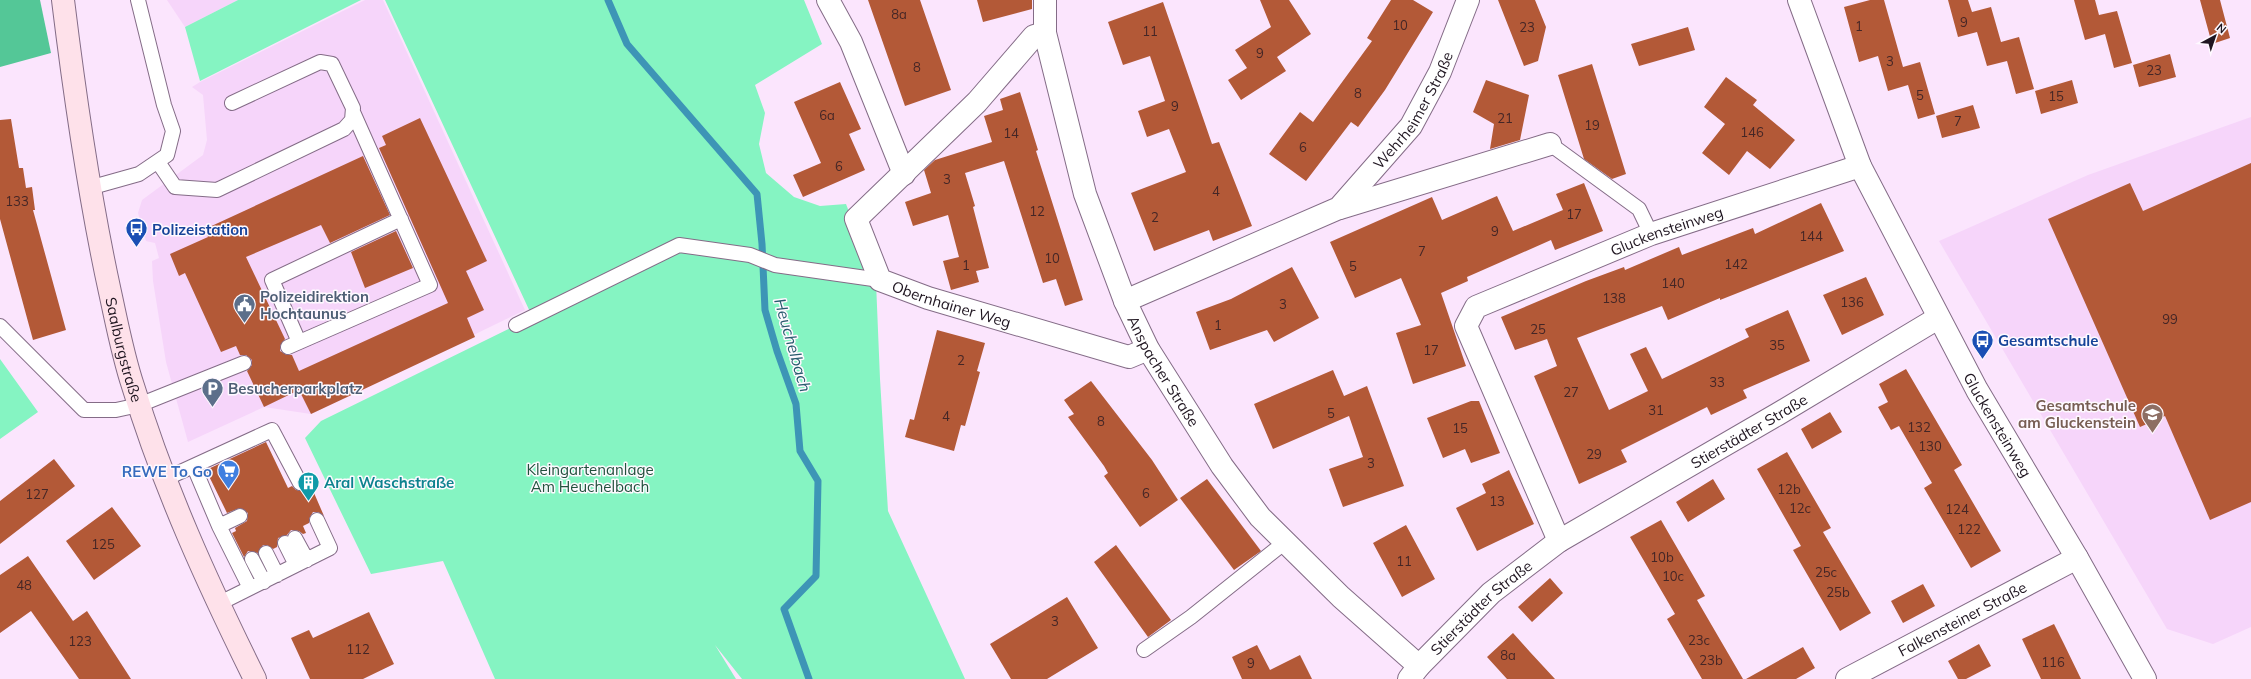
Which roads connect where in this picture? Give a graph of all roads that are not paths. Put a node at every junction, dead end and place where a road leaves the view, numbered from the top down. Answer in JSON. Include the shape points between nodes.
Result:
{"nodes":[{"id":1,"x":63,"y":0,"type":"edge"},
{"id":2,"x":78,"y":0,"type":"edge"},
{"id":3,"x":138,"y":0,"type":"edge"},
{"id":4,"x":828,"y":0,"type":"edge"},
{"id":5,"x":1045,"y":0,"type":"edge"},
{"id":6,"x":1468,"y":0,"type":"edge"},
{"id":7,"x":1799,"y":0,"type":"edge"},
{"id":8,"x":1045,"y":33,"type":"junction"},
{"id":9,"x":76,"y":102,"type":"junction"},
{"id":10,"x":232,"y":103,"type":"dead end"},
{"id":11,"x":353,"y":112,"type":"junction"},
{"id":12,"x":1550,"y":144,"type":"joint"},
{"id":13,"x":158,"y":162,"type":"junction"},
{"id":14,"x":1860,"y":166,"type":"junction"},
{"id":15,"x":904,"y":174,"type":"junction"},
{"id":16,"x":89,"y":188,"type":"junction"},
{"id":17,"x":1339,"y":208,"type":"junction"},
{"id":18,"x":400,"y":219,"type":"junction"},
{"id":19,"x":1651,"y":234,"type":"junction"},
{"id":20,"x":880,"y":280,"type":"junction"},
{"id":21,"x":1125,"y":301,"type":"junction"},
{"id":22,"x":1938,"y":318,"type":"junction"},
{"id":23,"x":516,"y":325,"type":"dead end"},
{"id":24,"x":0,"y":326,"type":"edge"},
{"id":25,"x":1148,"y":349,"type":"junction"},
{"id":26,"x":244,"y":363,"type":"dead end"},
{"id":27,"x":139,"y":404,"type":"junction"},
{"id":28,"x":194,"y":467,"type":"junction"},
{"id":29,"x":165,"y":479,"type":"junction"},
{"id":30,"x":300,"y":483,"type":"dead end"},
{"id":31,"x":316,"y":520,"type":"dead end"},
{"id":32,"x":237,"y":522,"type":"dead end"},
{"id":33,"x":219,"y":526,"type":"junction"},
{"id":34,"x":1559,"y":541,"type":"junction"},
{"id":35,"x":1284,"y":543,"type":"junction"},
{"id":36,"x":2077,"y":558,"type":"junction"},
{"id":37,"x":252,"y":559,"type":"dead end"},
{"id":38,"x":291,"y":568,"type":"junction"},
{"id":39,"x":264,"y":582,"type":"junction"},
{"id":40,"x":250,"y":588,"type":"junction"},
{"id":41,"x":218,"y":604,"type":"junction"},
{"id":42,"x":1144,"y":650,"type":"dead end"},
{"id":43,"x":1414,"y":672,"type":"edge"},
{"id":44,"x":255,"y":679,"type":"edge"},
{"id":45,"x":1846,"y":679,"type":"edge"},
{"id":46,"x":2144,"y":679,"type":"edge"}],
"edges":[{"from":1,"to":9,"type":"street","name":"Saalburgstraße"},
{"from":2,"to":9,"type":"street"},
{"from":3,"to":13,"type":"lane","via":[[164,105],[174,131],[167,155]]},
{"from":4,"to":15,"type":"street","via":[[851,42]]},
{"from":5,"to":8,"type":"street","name":"Anspacher Straße"},
{"from":6,"to":17,"type":"street","name":"Wehrheimer Straße","via":[[1440,72],[1411,126]]},
{"from":7,"to":14,"type":"street","name":"Gluckensteinweg"},
{"from":8,"to":15,"type":"street","name":"Obernhainer Weg","via":[[1034,36],[976,102]]},
{"from":8,"to":21,"type":"street","name":"Anspacher Straße","via":[[1085,194]]},
{"from":9,"to":16,"type":"street","name":"Saalburgstraße"},
{"from":10,"to":11,"type":"lane","via":[[320,62],[332,64]]},
{"from":11,"to":13,"type":"lane","via":[[352,120],[344,129],[217,190],[175,187]]},
{"from":11,"to":18,"type":"lane"},
{"from":12,"to":17,"type":"street","name":"Wehrheimer Straße"},
{"from":12,"to":19,"type":"lane","via":[[1639,209]]},
{"from":13,"to":16,"type":"lane","via":[[139,174]]},
{"from":14,"to":19,"type":"street","name":"Gluckensteinweg"},
{"from":14,"to":22,"type":"street","name":"Gluckensteinweg"},
{"from":15,"to":20,"type":"street","name":"Obernhainer Weg","via":[[856,219]]},
{"from":16,"to":27,"type":"street","name":"Saalburgstraße","via":[[118,326]]},
{"from":17,"to":21,"type":"street","name":"Wehrheimer Straße"},
{"from":18,"to":18,"type":"lane","via":[[272,280],[294,344],[430,285]]},
{"from":19,"to":34,"type":"street","name":"Gluckensteinweg","via":[[1476,307],[1466,326]]},
{"from":20,"to":23,"type":"lane","via":[[775,265],[750,255],[679,245]]},
{"from":20,"to":25,"type":"street","name":"Obernhainer Weg","via":[[928,298],[1129,358]]},
{"from":21,"to":25,"type":"street","name":"Anspacher Straße"},
{"from":22,"to":34,"type":"street","name":"Stierstädter Straße"},
{"from":22,"to":36,"type":"street","name":"Gluckensteinweg","via":[[1977,390]]},
{"from":24,"to":27,"type":"lane","via":[[84,410],[116,410]]},
{"from":25,"to":35,"type":"street","name":"Anspacher Straße","via":[[1222,466],[1260,517]]},
{"from":26,"to":27,"type":"lane"},
{"from":27,"to":29,"type":"street","name":"Saalburgstraße"},
{"from":28,"to":29,"type":"lane"},
{"from":28,"to":30,"type":"lane","via":[[272,430]]},
{"from":28,"to":33,"type":"lane"},
{"from":29,"to":41,"type":"street","name":"Saalburgstraße"},
{"from":31,"to":38,"type":"lane","via":[[330,548]]},
{"from":32,"to":33,"type":"lane"},
{"from":33,"to":40,"type":"lane"},
{"from":34,"to":43,"type":"street","name":"Stierstädter Straße","via":[[1491,593]]},
{"from":35,"to":42,"type":"lane","via":[[1191,617]]},
{"from":35,"to":43,"type":"street","name":"Anspacher Straße"},
{"from":36,"to":45,"type":"street","name":"Falkensteiner Straße"},
{"from":36,"to":46,"type":"street","name":"Gluckensteinweg"},
{"from":37,"to":39,"type":"lane"},
{"from":38,"to":38,"type":"lane","via":[[280,545]]},
{"from":38,"to":39,"type":"lane"},
{"from":39,"to":40,"type":"lane"},
{"from":40,"to":41,"type":"lane"},
{"from":41,"to":44,"type":"street","name":"Saalburgstraße"}]}
